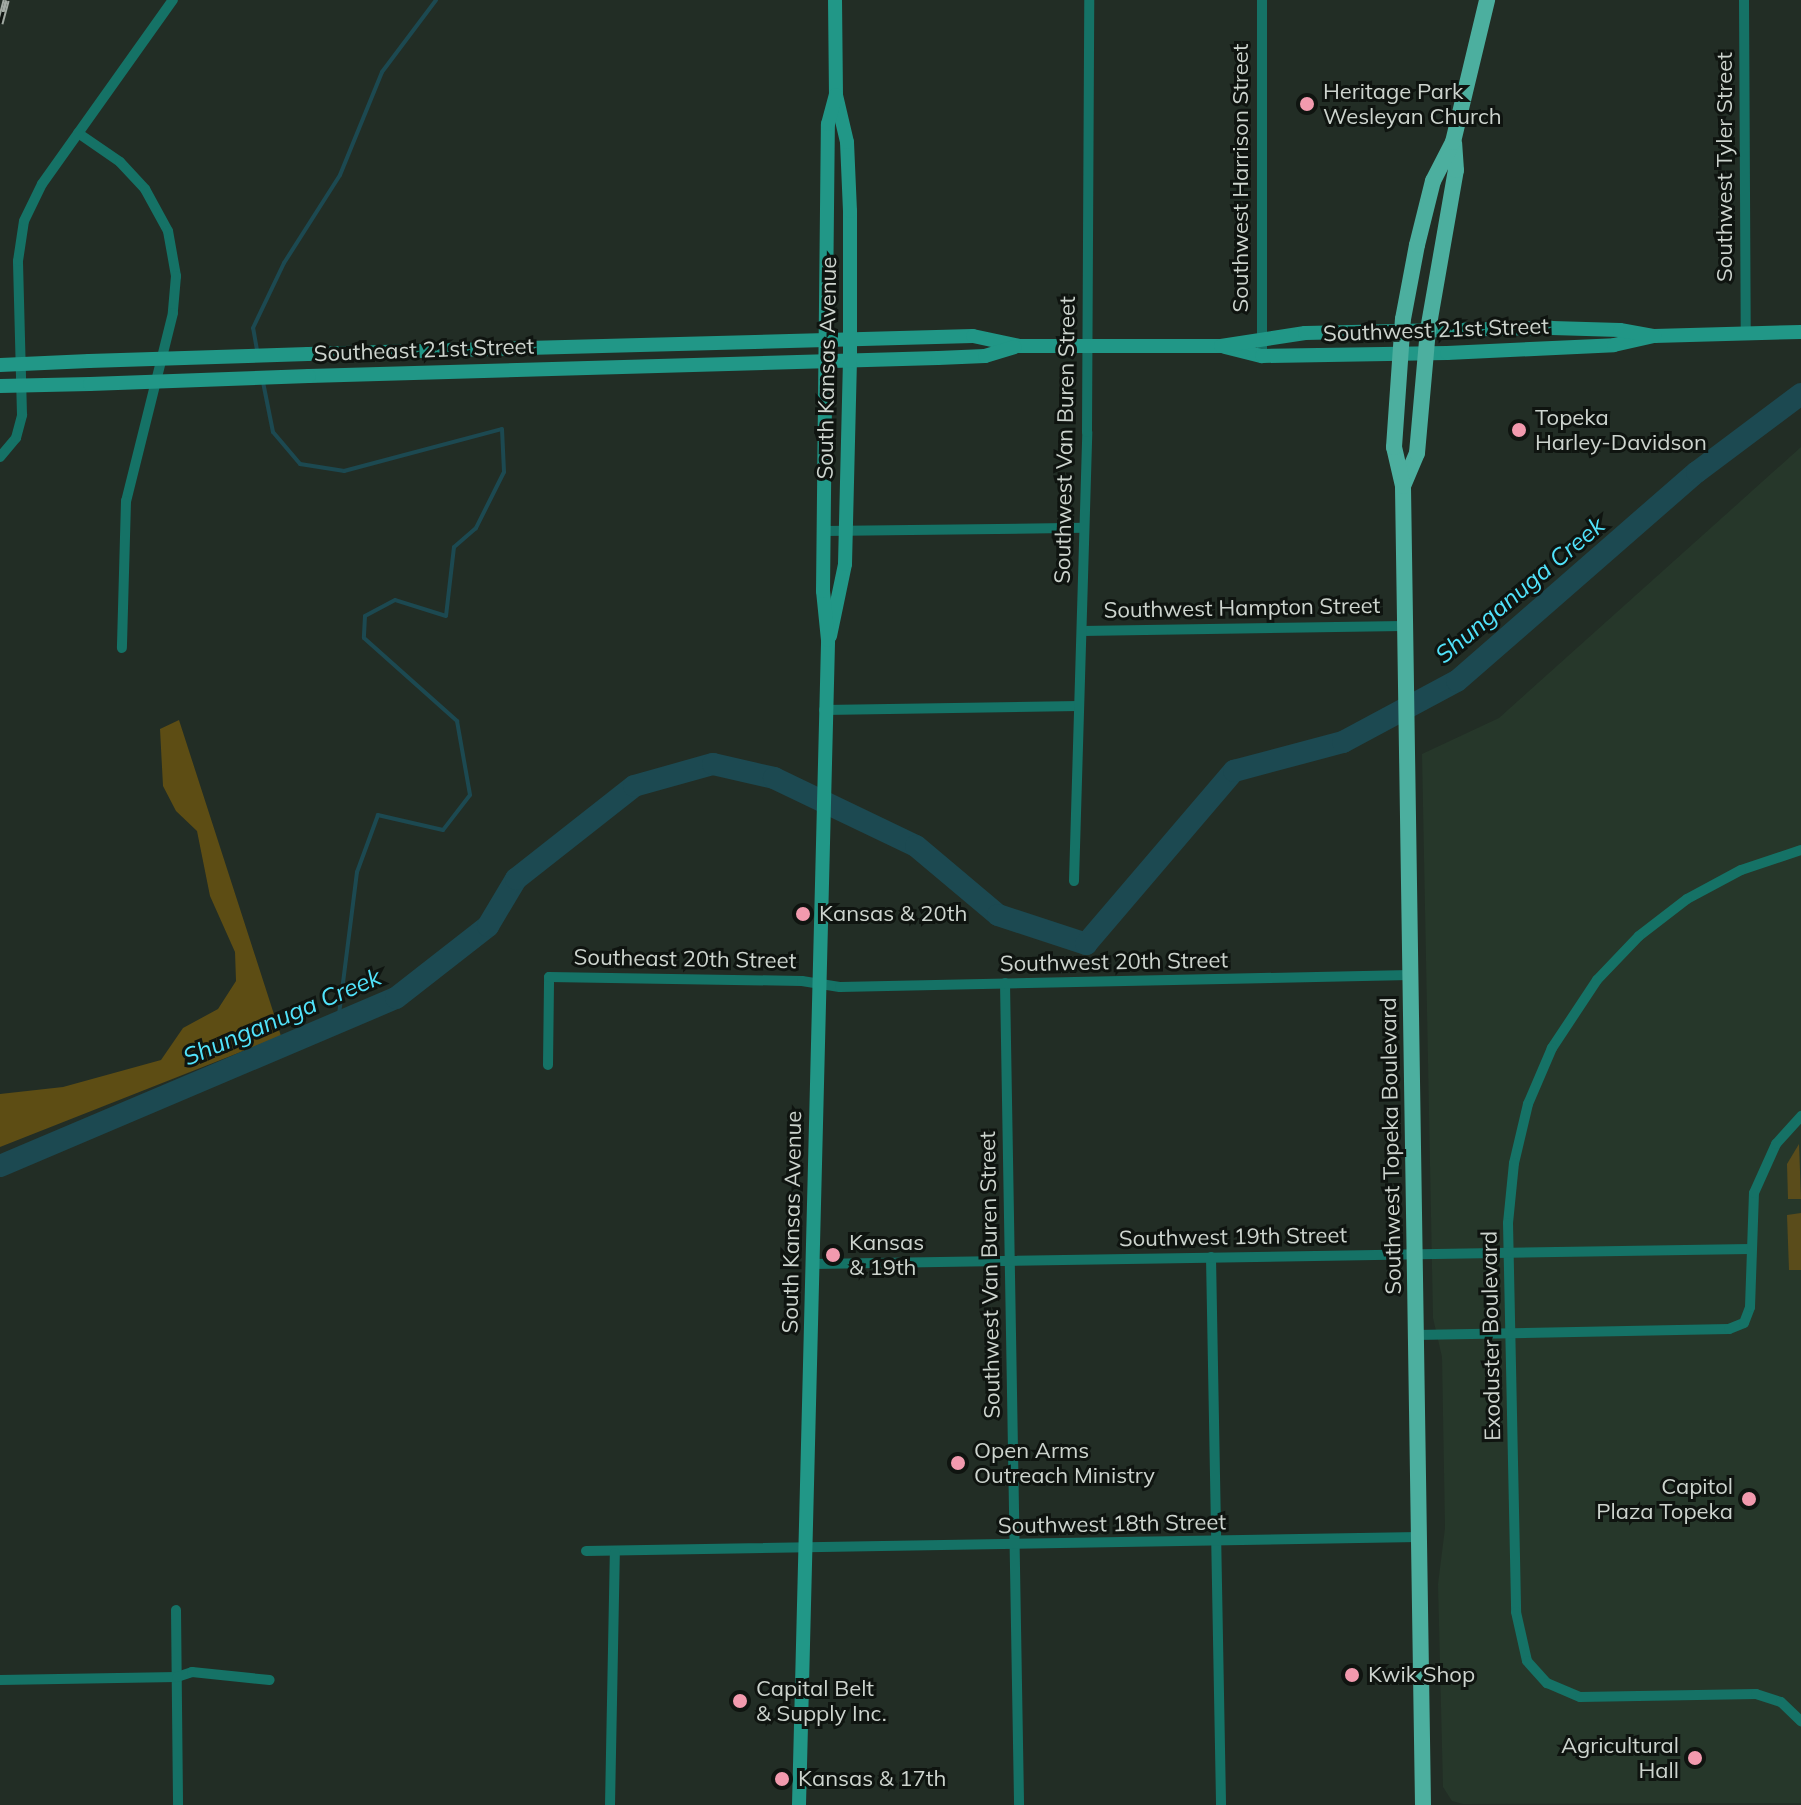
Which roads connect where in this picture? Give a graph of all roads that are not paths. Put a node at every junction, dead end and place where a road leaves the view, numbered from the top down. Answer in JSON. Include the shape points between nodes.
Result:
{"nodes":[{"id":1,"x":173,"y":0,"type":"edge"},
{"id":2,"x":835,"y":0,"type":"edge"},
{"id":3,"x":1089,"y":0,"type":"edge"},
{"id":4,"x":1262,"y":0,"type":"edge"},
{"id":5,"x":1487,"y":0,"type":"edge"},
{"id":6,"x":1744,"y":0,"type":"edge"},
{"id":7,"x":836,"y":95,"type":"junction"},
{"id":8,"x":78,"y":133,"type":"junction"},
{"id":9,"x":1453,"y":142,"type":"junction"},
{"id":10,"x":1428,"y":330,"type":"junction"},
{"id":11,"x":1402,"y":331,"type":"junction"},
{"id":12,"x":1801,"y":332,"type":"edge"},
{"id":13,"x":1746,"y":334,"type":"junction"},
{"id":14,"x":1654,"y":336,"type":"junction"},
{"id":15,"x":850,"y":338,"type":"junction"},
{"id":16,"x":827,"y":339,"type":"junction"},
{"id":17,"x":1261,"y":339,"type":"junction"},
{"id":18,"x":1088,"y":345,"type":"junction"},
{"id":19,"x":1020,"y":346,"type":"junction"},
{"id":20,"x":1221,"y":346,"type":"junction"},
{"id":21,"x":1425,"y":353,"type":"junction"},
{"id":22,"x":1401,"y":354,"type":"junction"},
{"id":23,"x":1262,"y":356,"type":"junction"},
{"id":24,"x":827,"y":361,"type":"junction"},
{"id":25,"x":850,"y":361,"type":"junction"},
{"id":26,"x":20,"y":364,"type":"junction"},
{"id":27,"x":0,"y":365,"type":"edge"},
{"id":28,"x":24,"y":385,"type":"junction"},
{"id":29,"x":0,"y":386,"type":"edge"},
{"id":30,"x":0,"y":457,"type":"edge"},
{"id":31,"x":1403,"y":486,"type":"junction"},
{"id":32,"x":1084,"y":528,"type":"junction"},
{"id":33,"x":825,"y":531,"type":"junction"},
{"id":34,"x":847,"y":531,"type":"junction"},
{"id":35,"x":1403,"y":626,"type":"junction"},
{"id":36,"x":1082,"y":631,"type":"junction"},
{"id":37,"x":828,"y":640,"type":"junction"},
{"id":38,"x":122,"y":648,"type":"dead end"},
{"id":39,"x":1079,"y":706,"type":"junction"},
{"id":40,"x":824,"y":710,"type":"junction"},
{"id":41,"x":1801,"y":850,"type":"edge"},
{"id":42,"x":1074,"y":881,"type":"dead end"},
{"id":43,"x":1410,"y":975,"type":"junction"},
{"id":44,"x":1005,"y":983,"type":"junction"},
{"id":45,"x":820,"y":984,"type":"junction"},
{"id":46,"x":548,"y":1065,"type":"dead end"},
{"id":47,"x":1801,"y":1116,"type":"edge"},
{"id":48,"x":1750,"y":1249,"type":"junction"},
{"id":49,"x":1509,"y":1252,"type":"junction"},
{"id":50,"x":1415,"y":1254,"type":"junction"},
{"id":51,"x":1211,"y":1257,"type":"junction"},
{"id":52,"x":1010,"y":1261,"type":"junction"},
{"id":53,"x":814,"y":1264,"type":"junction"},
{"id":54,"x":1510,"y":1331,"type":"junction"},
{"id":55,"x":1416,"y":1335,"type":"junction"},
{"id":56,"x":1419,"y":1537,"type":"junction"},
{"id":57,"x":1217,"y":1541,"type":"junction"},
{"id":58,"x":1016,"y":1546,"type":"junction"},
{"id":59,"x":807,"y":1549,"type":"junction"},
{"id":60,"x":586,"y":1551,"type":"dead end"},
{"id":61,"x":615,"y":1553,"type":"junction"},
{"id":62,"x":176,"y":1610,"type":"dead end"},
{"id":63,"x":177,"y":1677,"type":"junction"},
{"id":64,"x":0,"y":1680,"type":"edge"},
{"id":65,"x":270,"y":1680,"type":"dead end"},
{"id":66,"x":1801,"y":1721,"type":"edge"},
{"id":67,"x":178,"y":1805,"type":"edge"},
{"id":68,"x":610,"y":1805,"type":"edge"},
{"id":69,"x":799,"y":1805,"type":"edge"},
{"id":70,"x":1019,"y":1805,"type":"edge"},
{"id":71,"x":1221,"y":1805,"type":"edge"},
{"id":72,"x":1423,"y":1805,"type":"edge"}],
"edges":[{"from":1,"to":8,"type":"street"},
{"from":2,"to":7,"type":"main road","name":"South Kansas Avenue"},
{"from":3,"to":18,"type":"street","name":"Southwest Van Buren Street"},
{"from":4,"to":17,"type":"street","name":"Southwest Harrison Street"},
{"from":5,"to":9,"type":"main road","name":"Southwest Topeka Boulevard"},
{"from":6,"to":13,"type":"street","name":"Southwest Tyler Street"},
{"from":7,"to":15,"type":"main road","name":"South Kansas Avenue","via":[[847,142]]},
{"from":7,"to":16,"type":"main road","name":"South Kansas Avenue","via":[[828,124]]},
{"from":8,"to":26,"type":"street","via":[[24,221],[18,261]]},
{"from":8,"to":38,"type":"street","via":[[120,162],[145,189],[168,231],[176,276],[173,313],[126,501]]},
{"from":9,"to":10,"type":"main road","name":"Southwest Topeka Boulevard","via":[[1456,170]]},
{"from":9,"to":11,"type":"main road","name":"Southwest Topeka Boulevard","via":[[1433,181]]},
{"from":10,"to":11,"type":"main road","name":"Southwest 21st Street"},
{"from":10,"to":14,"type":"main road","name":"Southwest 21st Street","via":[[1607,329]]},
{"from":10,"to":21,"type":"main road","name":"Southwest Topeka Boulevard"},
{"from":11,"to":17,"type":"main road","name":"Southwest 21st Street"},
{"from":11,"to":22,"type":"main road","name":"Southwest Topeka Boulevard"},
{"from":12,"to":13,"type":"main road","name":"Southwest 21st Street"},
{"from":13,"to":14,"type":"main road","name":"Southwest 21st Street"},
{"from":14,"to":21,"type":"main road","name":"Southwest 21st Street","via":[[1614,345]]},
{"from":15,"to":16,"type":"main road","name":"Southeast 21st Street"},
{"from":15,"to":19,"type":"main road","name":"Southwest 21st Street","via":[[973,336]]},
{"from":15,"to":25,"type":"main road","name":"South Kansas Avenue"},
{"from":16,"to":24,"type":"main road","name":"South Kansas Avenue"},
{"from":16,"to":26,"type":"main road","name":"Southeast 21st Street","bridge":true},
{"from":17,"to":20,"type":"main road","name":"Southwest 21st Street"},
{"from":17,"to":23,"type":"street","name":"Southwest Harrison Street"},
{"from":18,"to":19,"type":"main road","name":"Southwest 21st Street"},
{"from":18,"to":20,"type":"main road","name":"Southwest 21st Street"},
{"from":18,"to":32,"type":"street","name":"Southwest Van Buren Street"},
{"from":19,"to":25,"type":"main road","name":"Southwest 21st Street","via":[[985,356]]},
{"from":20,"to":23,"type":"main road","name":"Southwest 21st Street"},
{"from":21,"to":22,"type":"main road","name":"Southwest 21st Street"},
{"from":21,"to":31,"type":"main road","name":"Southwest Topeka Boulevard","via":[[1417,453]]},
{"from":22,"to":23,"type":"main road","name":"Southwest 21st Street"},
{"from":22,"to":31,"type":"main road","name":"Southwest Topeka Boulevard","via":[[1394,447]]},
{"from":24,"to":25,"type":"main road","name":"Southeast 21st Street"},
{"from":24,"to":28,"type":"main road","name":"Southeast 21st Street","bridge":true},
{"from":24,"to":33,"type":"main road","name":"South Kansas Avenue"},
{"from":25,"to":34,"type":"main road","name":"South Kansas Avenue"},
{"from":26,"to":27,"type":"main road","name":"Southeast 21st Street"},
{"from":26,"to":28,"type":"street"},
{"from":28,"to":29,"type":"main road","name":"Southeast 21st Street"},
{"from":28,"to":30,"type":"street","via":[[21,424]]},
{"from":31,"to":35,"type":"main road","name":"Southwest Topeka Boulevard"},
{"from":32,"to":34,"type":"street"},
{"from":32,"to":36,"type":"street","name":"Southwest Van Buren Street"},
{"from":33,"to":34,"type":"street"},
{"from":33,"to":37,"type":"main road","name":"South Kansas Avenue"},
{"from":34,"to":37,"type":"main road","name":"South Kansas Avenue","via":[[840,606]]},
{"from":35,"to":36,"type":"street","name":"Southwest Hampton Street"},
{"from":35,"to":43,"type":"main road","name":"Southwest Topeka Boulevard"},
{"from":36,"to":39,"type":"street","name":"Southwest Van Buren Street"},
{"from":37,"to":40,"type":"main road","name":"South Kansas Avenue"},
{"from":39,"to":40,"type":"street"},
{"from":39,"to":42,"type":"street","name":"Southwest Van Buren Street"},
{"from":40,"to":45,"type":"main road","name":"South Kansas Avenue"},
{"from":41,"to":49,"type":"street","name":"Exoduster Boulevard","via":[[1741,870],[1687,899],[1624,950],[1584,996],[1547,1057],[1525,1113],[1511,1183]]},
{"from":43,"to":44,"type":"street","name":"Southwest 20th Street"},
{"from":43,"to":50,"type":"main road","name":"Southwest Topeka Boulevard"},
{"from":44,"to":45,"type":"street","name":"Southwest 20th Street"},
{"from":44,"to":52,"type":"street","name":"Southwest Van Buren Street"},
{"from":45,"to":46,"type":"street","name":"Southeast 20th Street","via":[[549,977]]},
{"from":45,"to":53,"type":"main road","name":"South Kansas Avenue"},
{"from":47,"to":48,"type":"street","via":[[1776,1144],[1760,1175]]},
{"from":48,"to":49,"type":"street","name":"Southwest 19th Street"},
{"from":48,"to":54,"type":"street","via":[[1748,1317],[1729,1329]]},
{"from":49,"to":50,"type":"street","name":"Southwest 19th Street"},
{"from":49,"to":54,"type":"street","name":"Exoduster Boulevard"},
{"from":50,"to":51,"type":"street","name":"Southwest 19th Street"},
{"from":50,"to":55,"type":"main road","name":"Southwest Topeka Boulevard"},
{"from":51,"to":52,"type":"street","name":"Southwest 19th Street"},
{"from":51,"to":57,"type":"street"},
{"from":52,"to":53,"type":"street","name":"Southwest 19th Street"},
{"from":52,"to":58,"type":"street","name":"Southwest Van Buren Street"},
{"from":53,"to":59,"type":"main road","name":"South Kansas Avenue"},
{"from":54,"to":55,"type":"street"},
{"from":54,"to":66,"type":"street","name":"Exoduster Boulevard","via":[[1516,1612],[1527,1661],[1547,1683],[1580,1697],[1756,1694],[1781,1702]]},
{"from":55,"to":56,"type":"main road","name":"Southwest Topeka Boulevard"},
{"from":56,"to":57,"type":"street","name":"Southwest 18th Street"},
{"from":56,"to":72,"type":"main road","name":"Southwest Topeka Boulevard"},
{"from":57,"to":58,"type":"street","name":"Southwest 18th Street"},
{"from":57,"to":71,"type":"street"},
{"from":58,"to":59,"type":"street","name":"Southwest 18th Street"},
{"from":58,"to":70,"type":"street","name":"Southwest Van Buren Street"},
{"from":59,"to":61,"type":"street","name":"Southwest 18th Street"},
{"from":59,"to":69,"type":"main road","name":"South Kansas Avenue"},
{"from":60,"to":61,"type":"street","name":"Southwest 18th Street"},
{"from":61,"to":68,"type":"street"},
{"from":62,"to":63,"type":"street"},
{"from":63,"to":64,"type":"street"},
{"from":63,"to":65,"type":"street","via":[[192,1672]]},
{"from":63,"to":67,"type":"street"}]}
